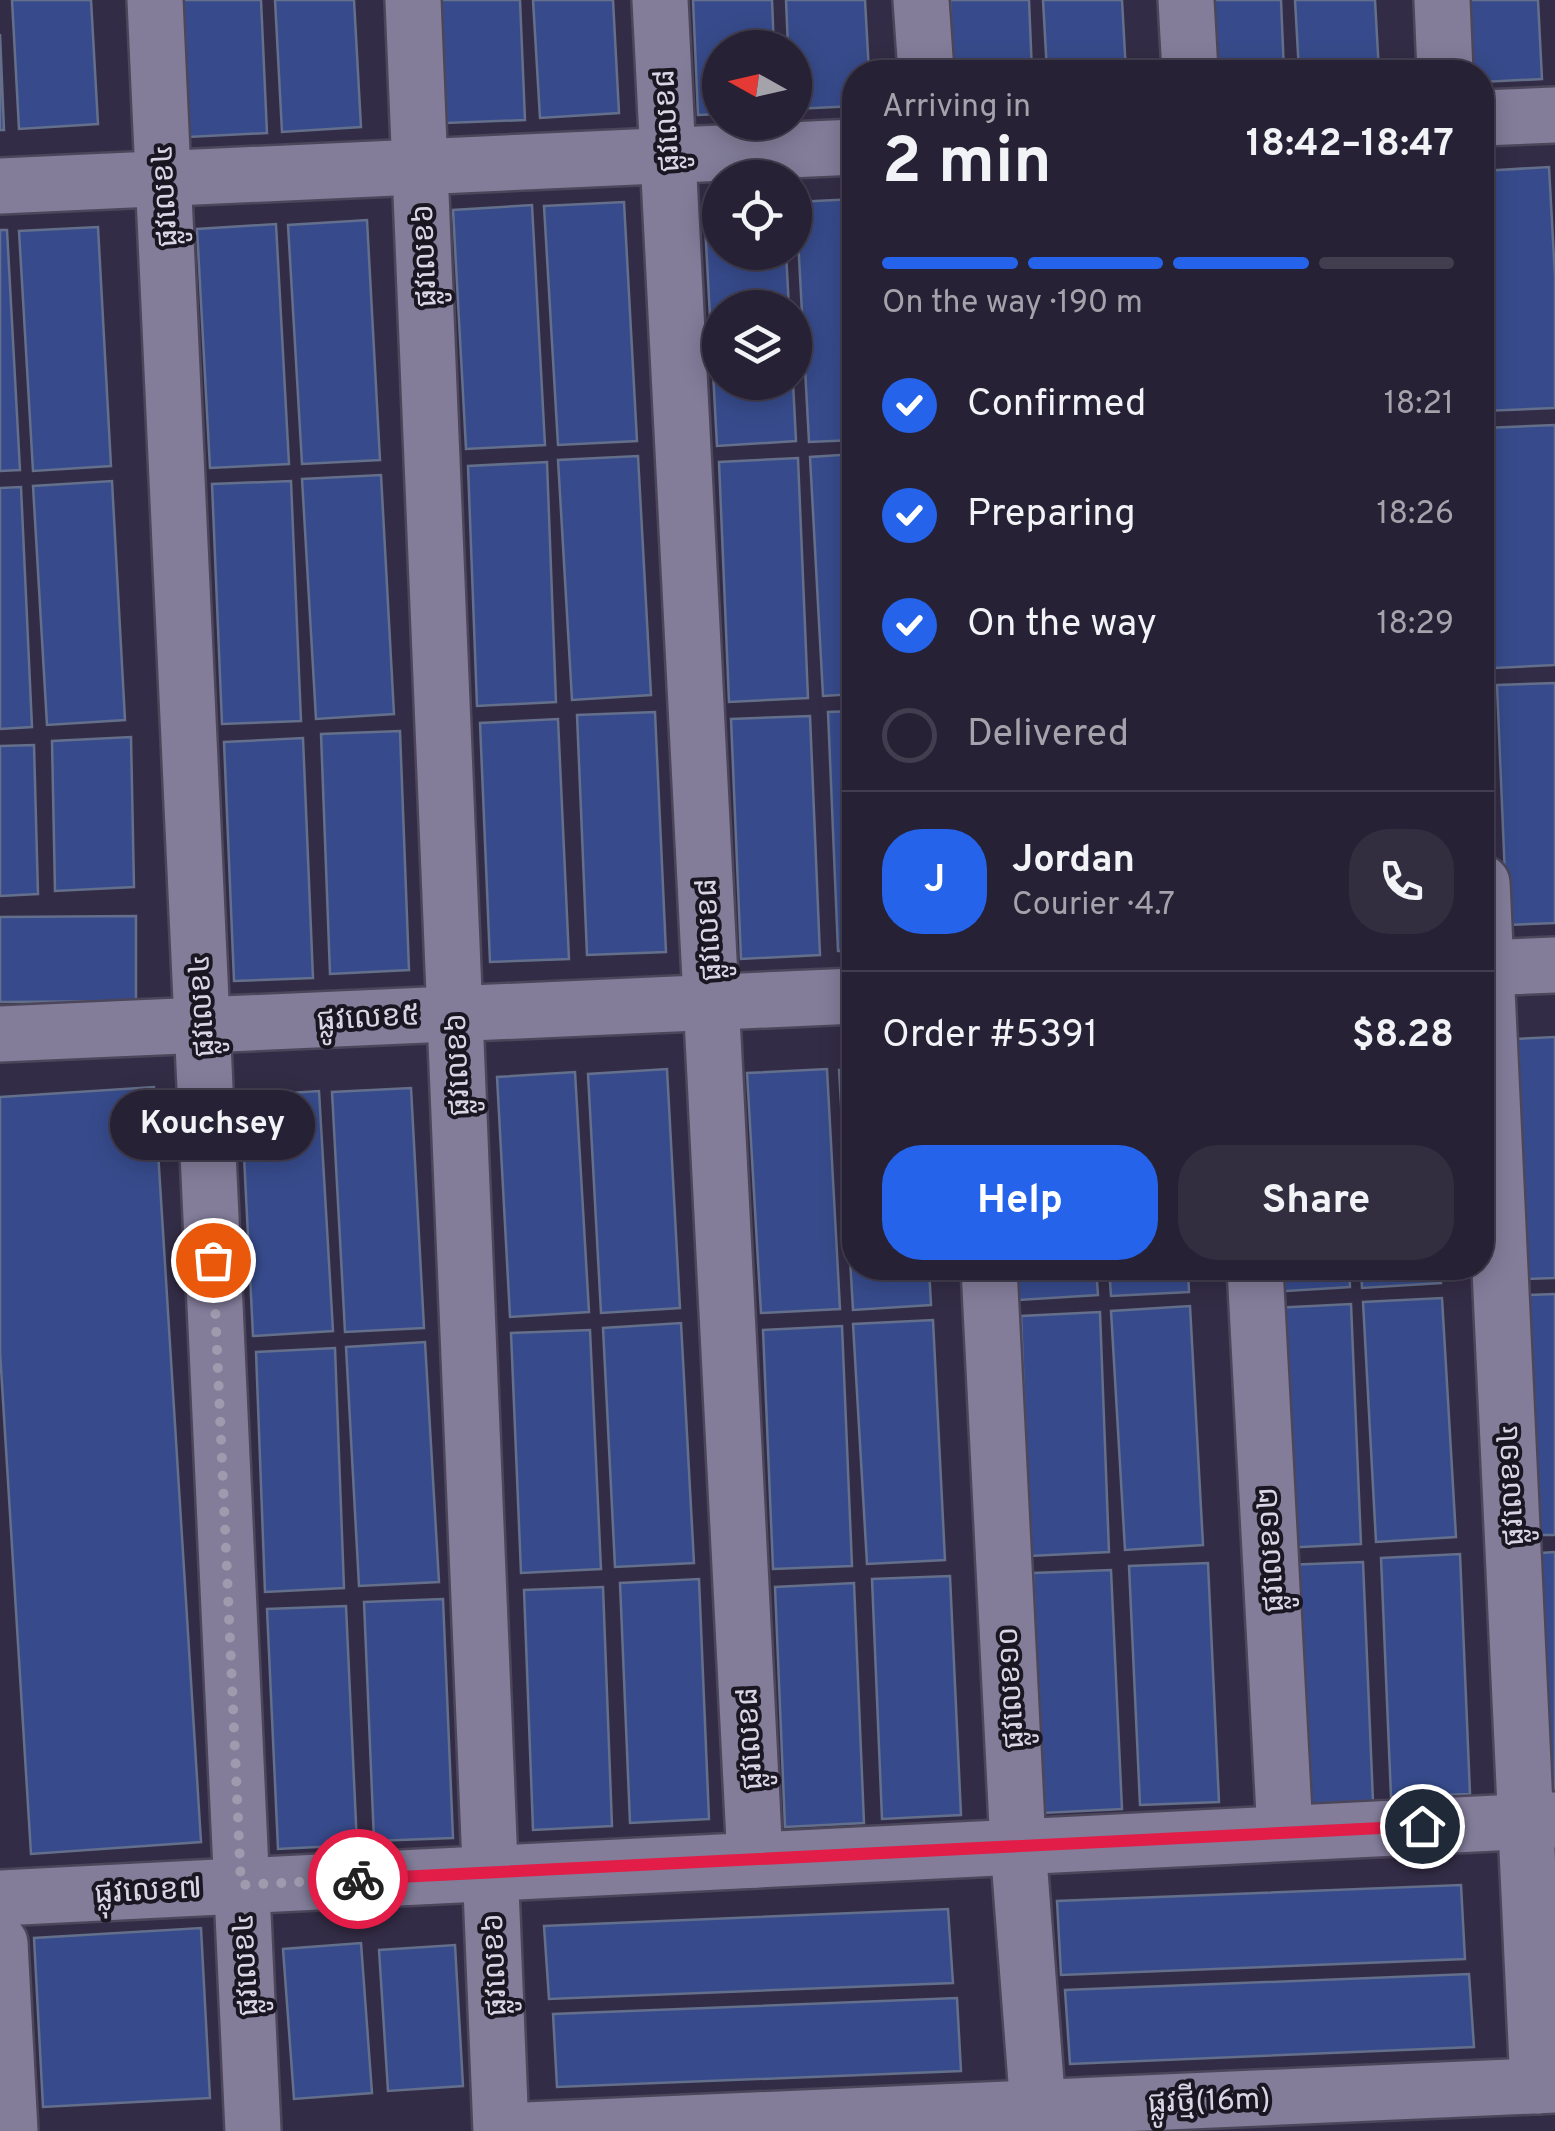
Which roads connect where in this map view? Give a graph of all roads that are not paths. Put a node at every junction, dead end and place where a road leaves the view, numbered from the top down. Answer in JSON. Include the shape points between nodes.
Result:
{"nodes":[{"id":1,"x":155,"y":0,"type":"edge"},
{"id":2,"x":413,"y":0,"type":"edge"},
{"id":3,"x":660,"y":0,"type":"edge"},
{"id":4,"x":922,"y":0,"type":"edge"},
{"id":5,"x":1186,"y":0,"type":"edge"},
{"id":6,"x":1442,"y":0,"type":"edge"},
{"id":7,"x":925,"y":60,"type":"edge"},
{"id":8,"x":1189,"y":60,"type":"edge"},
{"id":9,"x":1444,"y":60,"type":"edge"},
{"id":10,"x":1555,"y":115,"type":"edge"},
{"id":11,"x":1494,"y":118,"type":"edge"},
{"id":12,"x":842,"y":148,"type":"edge"},
{"id":13,"x":668,"y":156,"type":"junction"},
{"id":14,"x":420,"y":167,"type":"junction"},
{"id":15,"x":163,"y":178,"type":"junction"},
{"id":16,"x":0,"y":186,"type":"edge"},
{"id":17,"x":1555,"y":965,"type":"edge"},
{"id":18,"x":1494,"y":968,"type":"edge"},
{"id":19,"x":842,"y":997,"type":"edge"},
{"id":20,"x":712,"y":1002,"type":"junction"},
{"id":21,"x":455,"y":1014,"type":"junction"},
{"id":22,"x":202,"y":1025,"type":"junction"},
{"id":23,"x":0,"y":1034,"type":"edge"},
{"id":24,"x":1494,"y":1120,"type":"edge"},
{"id":25,"x":989,"y":1280,"type":"edge"},
{"id":26,"x":1256,"y":1280,"type":"edge"},
{"id":27,"x":1540,"y":1820,"type":"edge"},
{"id":28,"x":1285,"y":1833,"type":"junction"},
{"id":29,"x":1018,"y":1846,"type":"junction"},
{"id":30,"x":755,"y":1860,"type":"junction"},
{"id":31,"x":490,"y":1873,"type":"junction"},
{"id":32,"x":241,"y":1885,"type":"junction"},
{"id":33,"x":0,"y":1898,"type":"edge"},
{"id":34,"x":0,"y":1943,"type":"edge"},
{"id":35,"x":1546,"y":2086,"type":"edge"},
{"id":36,"x":1038,"y":2108,"type":"junction"},
{"id":37,"x":10,"y":2131,"type":"edge"},
{"id":38,"x":252,"y":2131,"type":"edge"},
{"id":39,"x":502,"y":2131,"type":"edge"}],
"edges":[{"from":1,"to":15,"type":"street","name":"ផ្លូវលេខ៤"},
{"from":2,"to":14,"type":"street","name":"ផ្លូវលេខ៦"},
{"from":3,"to":13,"type":"street","name":"ផ្លូវលេខ៨"},
{"from":4,"to":7,"type":"street"},
{"from":5,"to":8,"type":"street"},
{"from":6,"to":9,"type":"street"},
{"from":10,"to":11,"type":"street"},
{"from":12,"to":13,"type":"street"},
{"from":13,"to":14,"type":"street"},
{"from":13,"to":20,"type":"street","name":"ផ្លូវលេខ៨"},
{"from":14,"to":15,"type":"street"},
{"from":14,"to":21,"type":"street","name":"ផ្លូវលេខ៦"},
{"from":15,"to":16,"type":"street"},
{"from":15,"to":22,"type":"street","name":"ផ្លូវលេខ៤"},
{"from":17,"to":18,"type":"street"},
{"from":19,"to":20,"type":"street","name":"ផ្លូវលេខ៥"},
{"from":20,"to":21,"type":"street","name":"ផ្លូវលេខ៥"},
{"from":20,"to":30,"type":"street","name":"ផ្លូវលេខ៨"},
{"from":21,"to":22,"type":"street","name":"ផ្លូវលេខ៥"},
{"from":21,"to":31,"type":"street","name":"ផ្លូវលេខ៦"},
{"from":22,"to":23,"type":"street","name":"ផ្លូវលេខ៥"},
{"from":22,"to":32,"type":"street","name":"ផ្លូវលេខ៤"},
{"from":24,"to":27,"type":"street","name":"ផ្លូវលេខ១៤"},
{"from":25,"to":29,"type":"street","name":"ផ្លូវលេខ១០"},
{"from":26,"to":28,"type":"street","name":"ផ្លូវលេខ១២"},
{"from":27,"to":28,"type":"street","name":"ផ្លុវលេខ៧"},
{"from":27,"to":35,"type":"street","name":"ផ្លូវលេខ១៤"},
{"from":28,"to":29,"type":"street","name":"ផ្លុវលេខ៧"},
{"from":29,"to":30,"type":"street","name":"ផ្លុវលេខ៧"},
{"from":29,"to":36,"type":"street","name":"ផ្លូវលេខ១០"},
{"from":30,"to":31,"type":"street","name":"ផ្លុវលេខ៧"},
{"from":31,"to":32,"type":"street","name":"ផ្លុវលេខ៧"},
{"from":31,"to":39,"type":"street","name":"ផ្លូវលេខ៦"},
{"from":32,"to":33,"type":"street","name":"ផ្លុវលេខ៧"},
{"from":32,"to":38,"type":"street","name":"ផ្លូវលេខ៤"},
{"from":34,"to":37,"type":"street"},
{"from":35,"to":36,"type":"street","name":"ផ្លូវថ្មី(16m)"},
{"from":36,"to":39,"type":"street","name":"ផ្លូវថ្មី(16m)"}]}
